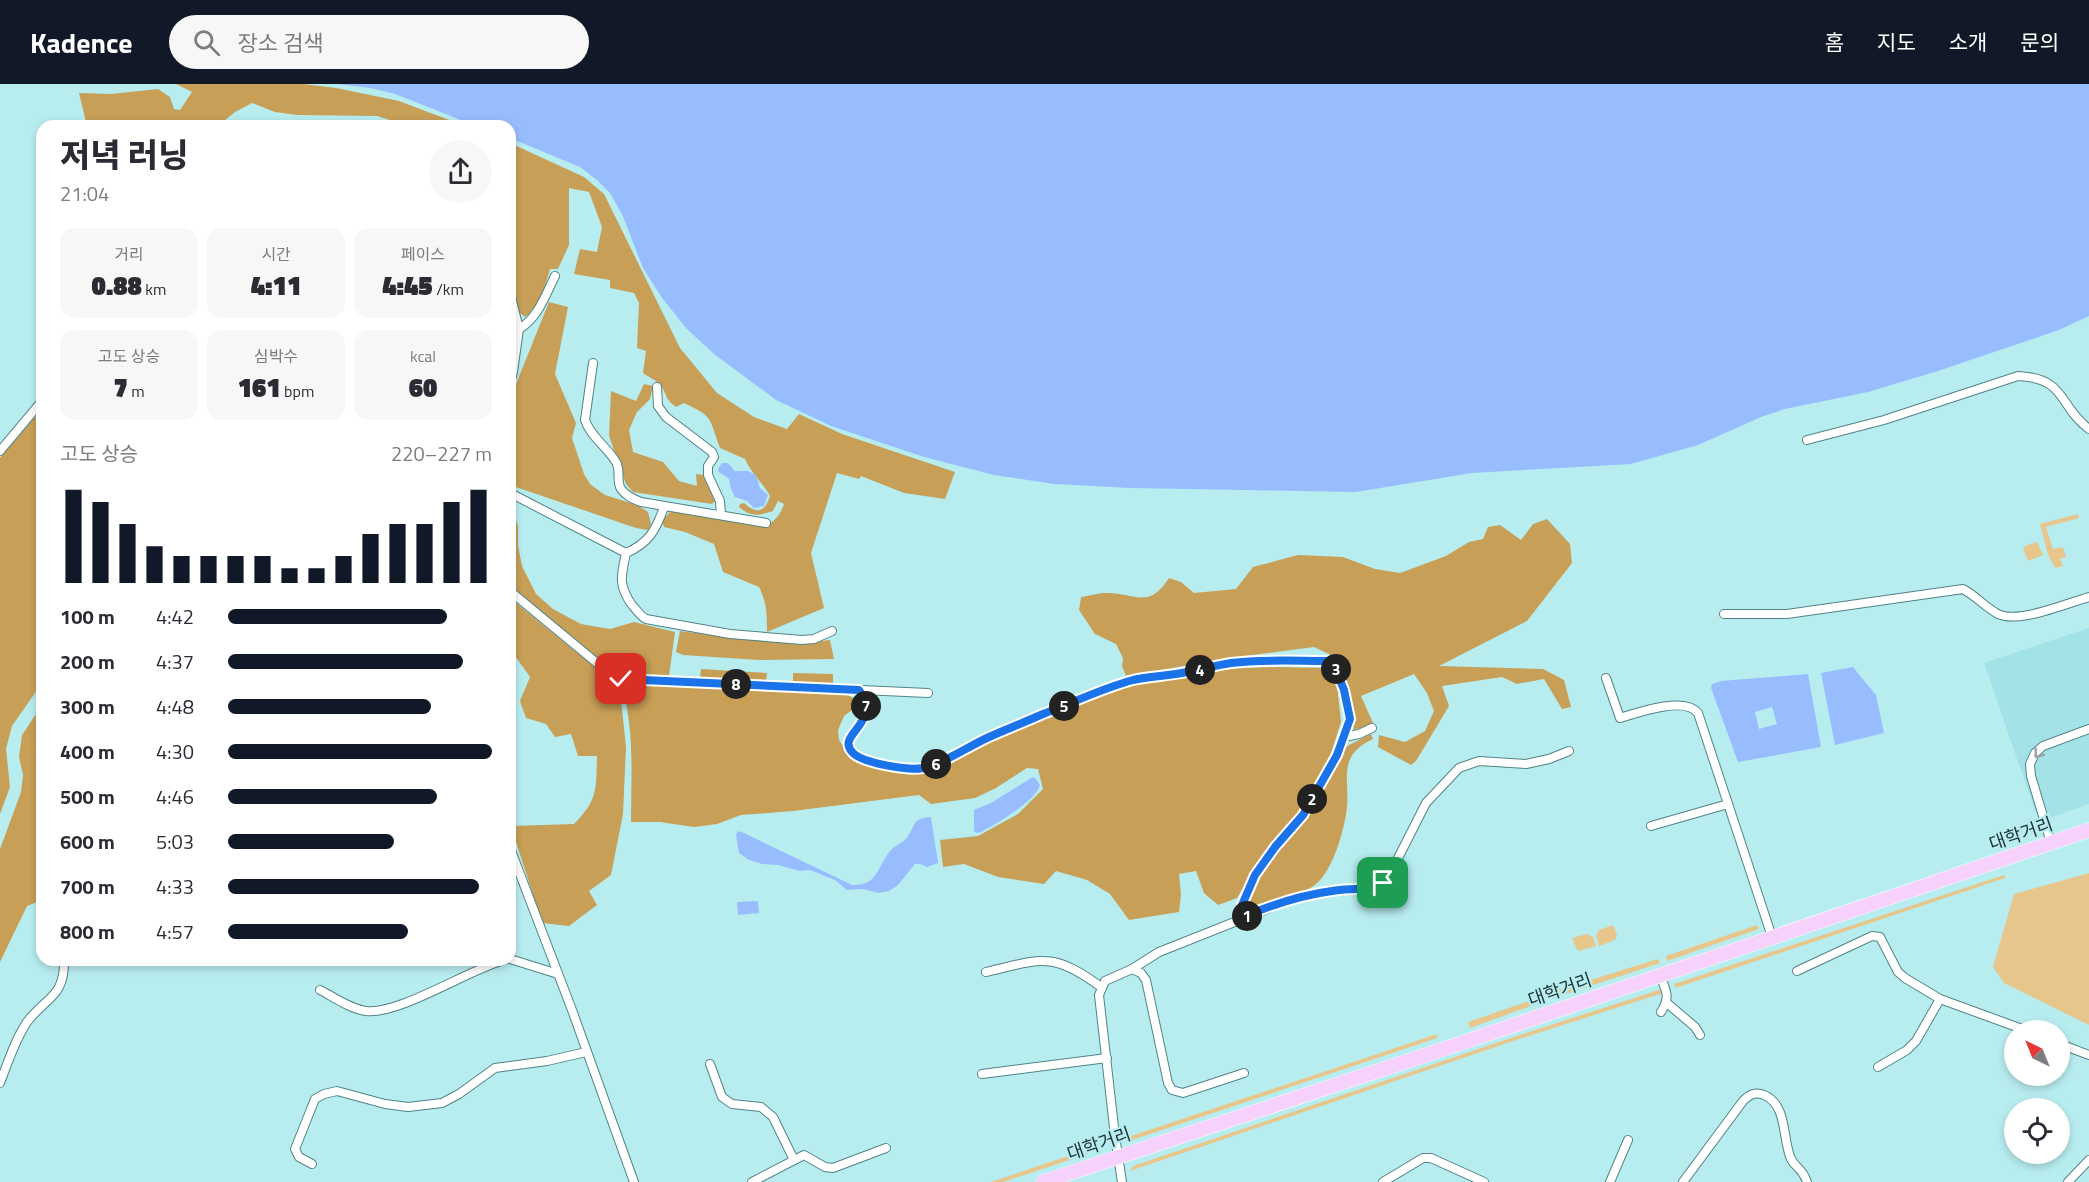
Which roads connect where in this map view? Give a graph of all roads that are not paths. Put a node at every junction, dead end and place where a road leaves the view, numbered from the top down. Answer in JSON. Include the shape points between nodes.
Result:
{"nodes":[{"id":1,"x":555,"y":276,"type":"dead end"},
{"id":2,"x":516,"y":317,"type":"edge"},
{"id":3,"x":519,"y":329,"type":"junction"},
{"id":4,"x":516,"y":350,"type":"edge"},
{"id":5,"x":593,"y":363,"type":"dead end"},
{"id":6,"x":657,"y":387,"type":"dead end"},
{"id":7,"x":36,"y":408,"type":"edge"},
{"id":8,"x":2089,"y":429,"type":"edge"},
{"id":9,"x":1808,"y":440,"type":"dead end"},
{"id":10,"x":0,"y":450,"type":"edge"},
{"id":11,"x":516,"y":496,"type":"edge"},
{"id":12,"x":664,"y":507,"type":"junction"},
{"id":13,"x":721,"y":515,"type":"junction"},
{"id":14,"x":766,"y":523,"type":"dead end"},
{"id":15,"x":626,"y":554,"type":"junction"},
{"id":16,"x":516,"y":596,"type":"edge"},
{"id":17,"x":2089,"y":597,"type":"edge"},
{"id":18,"x":1724,"y":614,"type":"dead end"},
{"id":19,"x":832,"y":631,"type":"dead end"},
{"id":20,"x":1606,"y":678,"type":"dead end"},
{"id":21,"x":859,"y":690,"type":"junction"},
{"id":22,"x":928,"y":693,"type":"dead end"},
{"id":23,"x":1372,"y":728,"type":"dead end"},
{"id":24,"x":2089,"y":729,"type":"edge"},
{"id":25,"x":1344,"y":737,"type":"junction"},
{"id":26,"x":1569,"y":751,"type":"dead end"},
{"id":27,"x":1728,"y":804,"type":"junction"},
{"id":28,"x":1651,"y":826,"type":"dead end"},
{"id":29,"x":2089,"y":830,"type":"edge"},
{"id":30,"x":2051,"y":843,"type":"junction"},
{"id":31,"x":516,"y":864,"type":"edge"},
{"id":32,"x":1246,"y":916,"type":"junction"},
{"id":33,"x":1772,"y":937,"type":"junction"},
{"id":34,"x":516,"y":961,"type":"edge"},
{"id":35,"x":64,"y":966,"type":"edge"},
{"id":36,"x":490,"y":966,"type":"edge"},
{"id":37,"x":1132,"y":969,"type":"junction"},
{"id":38,"x":1797,"y":971,"type":"dead end"},
{"id":39,"x":986,"y":972,"type":"dead end"},
{"id":40,"x":558,"y":974,"type":"junction"},
{"id":41,"x":1660,"y":975,"type":"junction"},
{"id":42,"x":1101,"y":987,"type":"junction"},
{"id":43,"x":320,"y":990,"type":"dead end"},
{"id":44,"x":1940,"y":999,"type":"junction"},
{"id":45,"x":1667,"y":1002,"type":"junction"},
{"id":46,"x":1661,"y":1012,"type":"dead end"},
{"id":47,"x":2004,"y":1022,"type":"edge"},
{"id":48,"x":1701,"y":1035,"type":"dead end"},
{"id":49,"x":2070,"y":1048,"type":"edge"},
{"id":50,"x":586,"y":1052,"type":"junction"},
{"id":51,"x":2089,"y":1055,"type":"edge"},
{"id":52,"x":1107,"y":1058,"type":"junction"},
{"id":53,"x":710,"y":1064,"type":"dead end"},
{"id":54,"x":1878,"y":1068,"type":"dead end"},
{"id":55,"x":1244,"y":1073,"type":"dead end"},
{"id":56,"x":981,"y":1074,"type":"dead end"},
{"id":57,"x":0,"y":1083,"type":"edge"},
{"id":58,"x":1628,"y":1140,"type":"dead end"},
{"id":59,"x":886,"y":1148,"type":"dead end"},
{"id":60,"x":1118,"y":1156,"type":"junction"},
{"id":61,"x":2089,"y":1160,"type":"edge"},
{"id":62,"x":794,"y":1161,"type":"junction"},
{"id":63,"x":312,"y":1164,"type":"dead end"},
{"id":64,"x":634,"y":1182,"type":"edge"},
{"id":65,"x":752,"y":1182,"type":"edge"},
{"id":66,"x":1043,"y":1182,"type":"edge"},
{"id":67,"x":1122,"y":1182,"type":"edge"},
{"id":68,"x":1383,"y":1182,"type":"edge"},
{"id":69,"x":1484,"y":1182,"type":"edge"},
{"id":70,"x":1610,"y":1182,"type":"edge"},
{"id":71,"x":1683,"y":1182,"type":"edge"},
{"id":72,"x":1807,"y":1182,"type":"edge"},
{"id":73,"x":2068,"y":1182,"type":"edge"}],
"edges":[{"from":1,"to":3,"type":"street","via":[[537,313]]},
{"from":2,"to":3,"type":"street"},
{"from":3,"to":4,"type":"street"},
{"from":5,"to":12,"type":"street","via":[[586,424],[615,461],[623,492],[641,502]]},
{"from":6,"to":13,"type":"street","via":[[658,406],[666,417],[712,452],[708,475],[720,501]]},
{"from":7,"to":10,"type":"street"},
{"from":8,"to":9,"type":"street","via":[[2048,382],[2018,375],[1884,420]]},
{"from":11,"to":15,"type":"street"},
{"from":12,"to":13,"type":"street"},
{"from":12,"to":15,"type":"street","via":[[653,532]]},
{"from":13,"to":14,"type":"street"},
{"from":15,"to":19,"type":"street","via":[[621,584],[625,595],[646,619],[730,634],[802,640]]},
{"from":16,"to":21,"type":"street","via":[[621,679]]},
{"from":17,"to":18,"type":"street","via":[[2010,618],[1963,589],[1787,614]]},
{"from":20,"to":27,"type":"street","via":[[1620,718],[1661,705],[1694,707]]},
{"from":21,"to":22,"type":"street"},
{"from":21,"to":25,"type":"street","via":[[867,710],[848,745],[858,757],[902,769],[942,762],[988,737],[1133,680],[1230,663],[1333,664],[1350,719]]},
{"from":23,"to":25,"type":"street"},
{"from":24,"to":30,"type":"street","one_way":true,"via":[[2043,746],[2030,764]]},
{"from":25,"to":32,"type":"street","via":[[1303,815],[1255,875],[1242,905]]},
{"from":26,"to":32,"type":"street","via":[[1526,764],[1479,761],[1459,768],[1426,804],[1383,883],[1374,888],[1295,898]]},
{"from":27,"to":28,"type":"street"},
{"from":27,"to":33,"type":"street"},
{"from":29,"to":30,"type":"main road","name":"대학거리"},
{"from":30,"to":33,"type":"main road","name":"대학거리"},
{"from":31,"to":40,"type":"street"},
{"from":32,"to":37,"type":"street","via":[[1159,952]]},
{"from":33,"to":41,"type":"main road","name":"대학거리"},
{"from":34,"to":40,"type":"street"},
{"from":35,"to":57,"type":"street","via":[[58,990],[28,1022],[14,1045]]},
{"from":36,"to":43,"type":"street","via":[[376,1011],[356,1008]]},
{"from":37,"to":42,"type":"street","via":[[1105,981]]},
{"from":37,"to":55,"type":"street","via":[[1146,980],[1172,1090],[1183,1093]]},
{"from":38,"to":44,"type":"street","via":[[1872,936],[1880,937],[1898,972]]},
{"from":39,"to":42,"type":"street","via":[[1033,961],[1055,961]]},
{"from":40,"to":50,"type":"street"},
{"from":41,"to":45,"type":"street"},
{"from":41,"to":60,"type":"main road","name":"대학거리"},
{"from":42,"to":52,"type":"street"},
{"from":44,"to":47,"type":"street"},
{"from":44,"to":54,"type":"street","via":[[1916,1041]]},
{"from":45,"to":46,"type":"street"},
{"from":45,"to":48,"type":"street"},
{"from":49,"to":51,"type":"street"},
{"from":50,"to":63,"type":"street","via":[[547,1062],[495,1068],[442,1103],[408,1107],[337,1090],[324,1094],[315,1099],[295,1149],[299,1157]]},
{"from":50,"to":64,"type":"street"},
{"from":52,"to":56,"type":"street"},
{"from":52,"to":60,"type":"street"},
{"from":53,"to":62,"type":"street","via":[[722,1097],[732,1104],[761,1107],[773,1117]]},
{"from":58,"to":70,"type":"street"},
{"from":59,"to":62,"type":"street","via":[[833,1168],[804,1155]]},
{"from":60,"to":66,"type":"main road","name":"대학거리"},
{"from":60,"to":67,"type":"street"},
{"from":61,"to":73,"type":"street"},
{"from":62,"to":65,"type":"street"},
{"from":68,"to":69,"type":"street","via":[[1423,1158],[1431,1158]]},
{"from":71,"to":72,"type":"street","via":[[1743,1101],[1757,1093],[1768,1097],[1779,1111],[1791,1158],[1804,1172]]}]}
